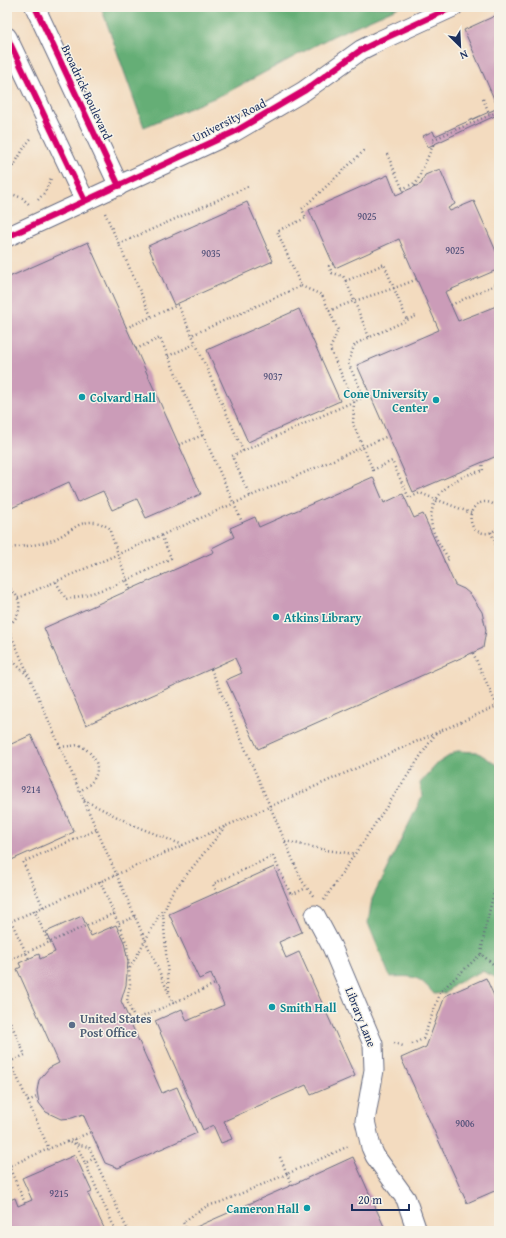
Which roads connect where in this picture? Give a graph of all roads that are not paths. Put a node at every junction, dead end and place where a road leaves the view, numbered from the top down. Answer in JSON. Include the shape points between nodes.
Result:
{"nodes":[{"id":1,"x":35,"y":7,"type":"edge"},
{"id":2,"x":453,"y":7,"type":"edge"},
{"id":3,"x":7,"y":37,"type":"edge"},
{"id":4,"x":119,"y":186,"type":"junction"},
{"id":5,"x":85,"y":201,"type":"junction"},
{"id":6,"x":7,"y":237,"type":"edge"},
{"id":7,"x":318,"y":910,"type":"road end"},
{"id":8,"x":417,"y":1231,"type":"edge"}],
"edges":[{"from":1,"to":4,"type":"street","name":"Broadrick Boulevard"},
{"from":2,"to":4,"type":"street","name":"University Road","via":[[367,47],[304,91],[234,132]]},
{"from":3,"to":5,"type":"street"},
{"from":4,"to":5,"type":"street","name":"University Road"},
{"from":5,"to":6,"type":"street","name":"University Road"},
{"from":7,"to":8,"type":"street","name":"Library Lane","via":[[373,1044],[374,1070],[365,1121],[371,1147],[406,1199]]}]}
